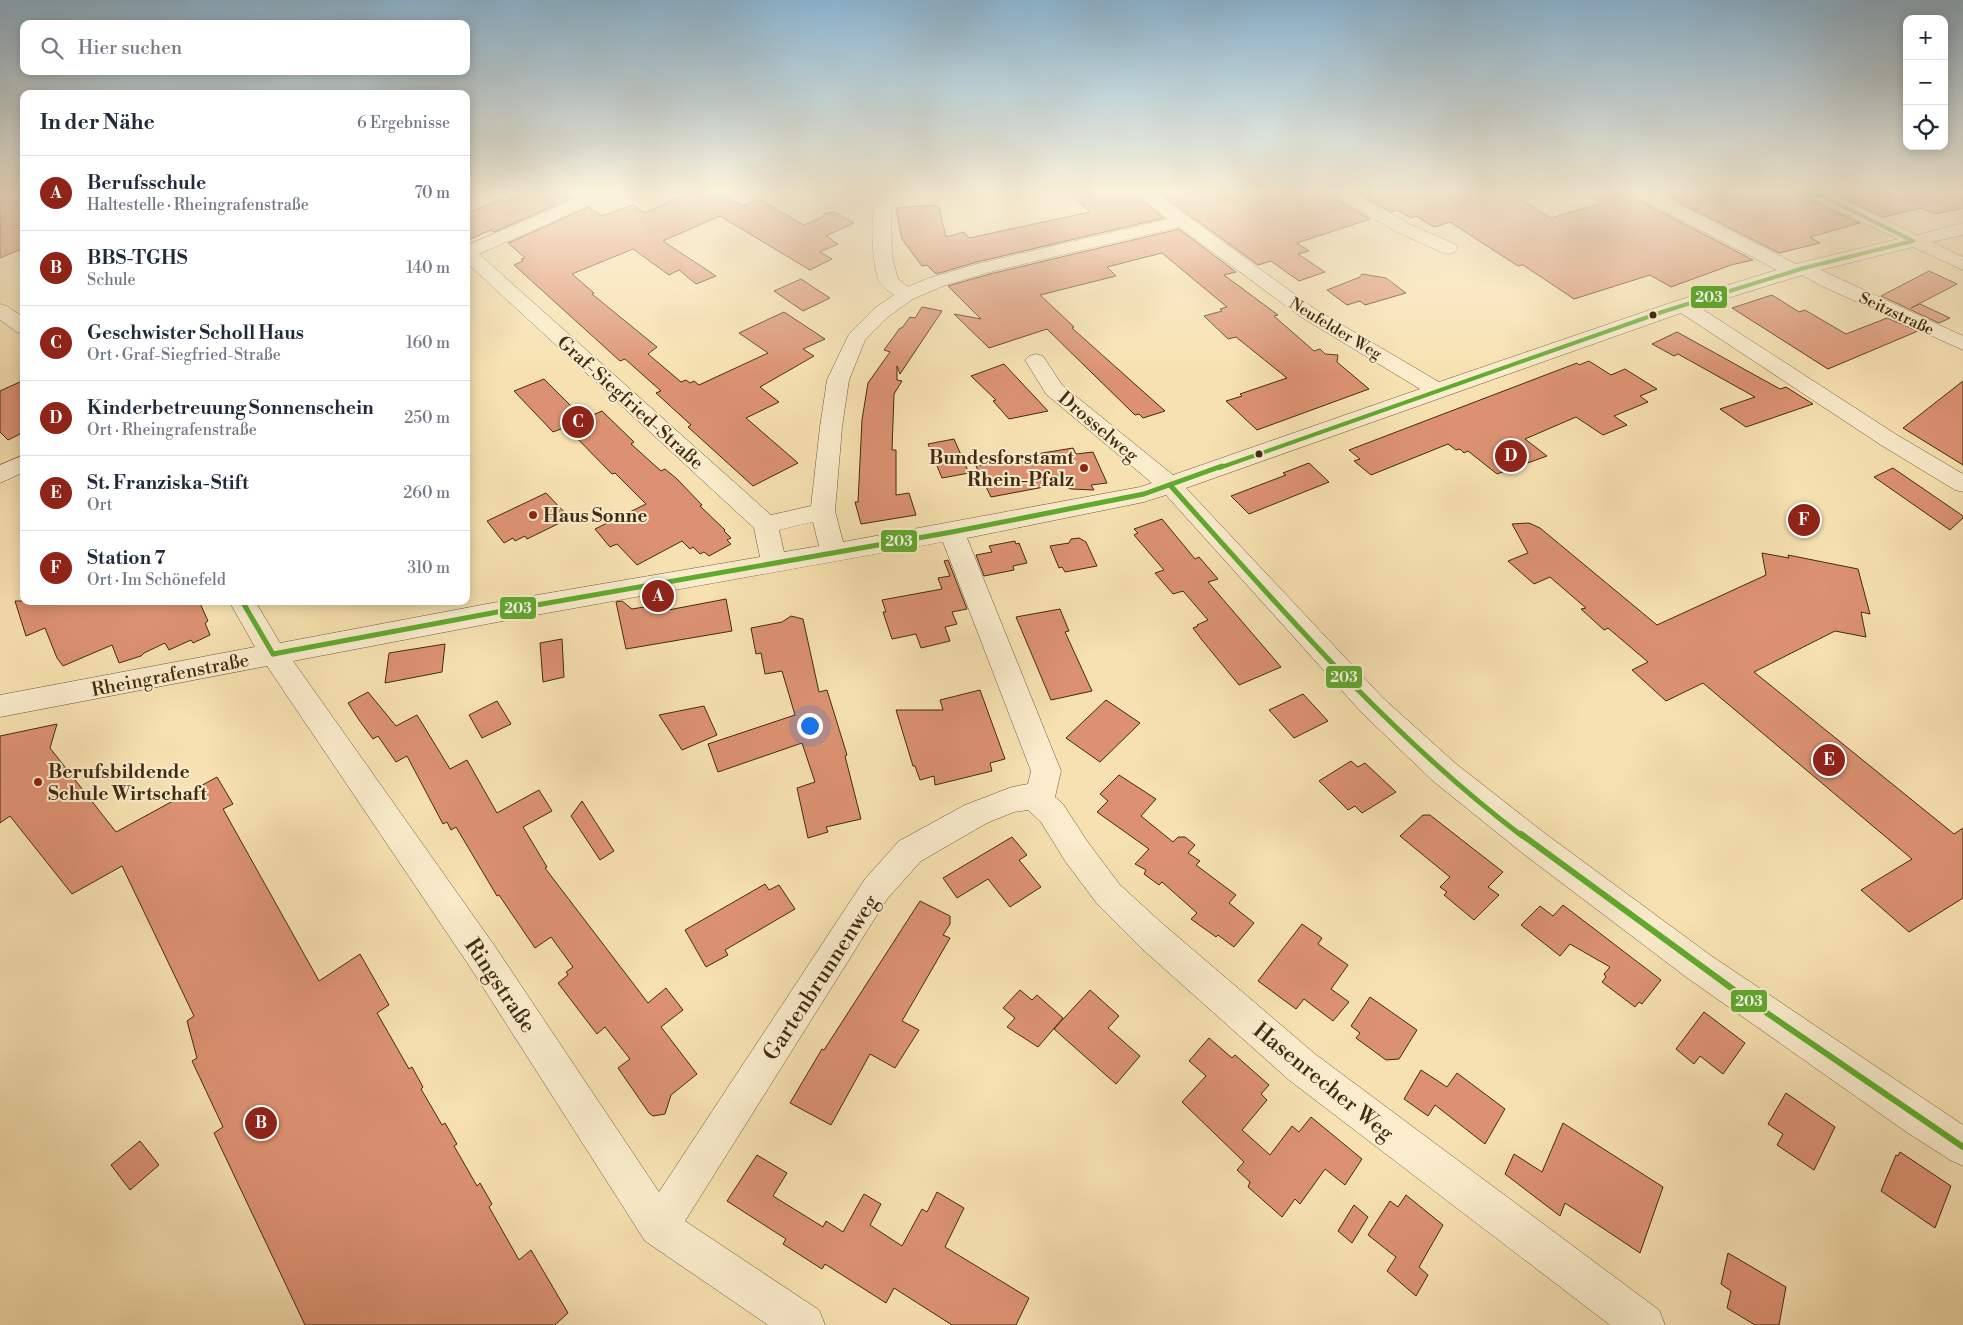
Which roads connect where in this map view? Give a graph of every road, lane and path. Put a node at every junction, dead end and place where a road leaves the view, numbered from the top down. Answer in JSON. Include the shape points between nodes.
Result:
{"nodes":[{"id":1,"x":883,"y":253,"type":"edge"},
{"id":2,"x":1048,"y":253,"type":"edge"},
{"id":3,"x":1226,"y":253,"type":"edge"},
{"id":4,"x":1764,"y":253,"type":"edge"},
{"id":5,"x":1866,"y":253,"type":"edge"},
{"id":6,"x":1939,"y":253,"type":"edge"},
{"id":7,"x":470,"y":256,"type":"edge"},
{"id":8,"x":1963,"y":264,"type":"edge"},
{"id":9,"x":1799,"y":270,"type":"junction"},
{"id":10,"x":906,"y":295,"type":"junction"},
{"id":11,"x":1683,"y":305,"type":"junction"},
{"id":12,"x":0,"y":310,"type":"edge"},
{"id":13,"x":20,"y":325,"type":"edge"},
{"id":14,"x":1963,"y":344,"type":"edge"},
{"id":15,"x":1036,"y":360,"type":"dead end"},
{"id":16,"x":1436,"y":390,"type":"junction"},
{"id":17,"x":20,"y":464,"type":"edge"},
{"id":18,"x":0,"y":474,"type":"edge"},
{"id":19,"x":1963,"y":484,"type":"edge"},
{"id":20,"x":1170,"y":485,"type":"junction"},
{"id":21,"x":823,"y":511,"type":"junction"},
{"id":22,"x":766,"y":524,"type":"junction"},
{"id":23,"x":952,"y":532,"type":"junction"},
{"id":24,"x":834,"y":553,"type":"junction"},
{"id":25,"x":774,"y":563,"type":"junction"},
{"id":26,"x":244,"y":605,"type":"edge"},
{"id":27,"x":273,"y":654,"type":"junction"},
{"id":28,"x":0,"y":706,"type":"edge"},
{"id":29,"x":1039,"y":801,"type":"junction"},
{"id":30,"x":1963,"y":1146,"type":"edge"},
{"id":31,"x":659,"y":1227,"type":"junction"},
{"id":32,"x":804,"y":1325,"type":"edge"},
{"id":33,"x":1644,"y":1325,"type":"edge"}],
"edges":[{"from":1,"to":10,"type":"street","via":[[889,281]]},
{"from":2,"to":10,"type":"street","via":[[936,282]]},
{"from":3,"to":16,"type":"street","name":"Neufelder Weg","via":[[1308,313]]},
{"from":4,"to":9,"type":"street","name":"Seitzstraße"},
{"from":5,"to":9,"type":"street","name":"Rheingrafenstraße"},
{"from":6,"to":8,"type":"street"},
{"from":7,"to":22,"type":"street","name":"Graf-Siegfried-Straße"},
{"from":9,"to":11,"type":"street","name":"Rheingrafenstraße"},
{"from":9,"to":14,"type":"street","name":"Seitzstraße"},
{"from":10,"to":21,"type":"street","via":[[882,312],[856,338],[838,380]]},
{"from":11,"to":16,"type":"street","name":"Rheingrafenstraße"},
{"from":11,"to":19,"type":"street","via":[[1889,440]]},
{"from":12,"to":13,"type":"street"},
{"from":15,"to":20,"type":"street","name":"Drosselweg","via":[[1054,388]]},
{"from":16,"to":20,"type":"street","name":"Rheingrafenstraße"},
{"from":17,"to":18,"type":"street"},
{"from":20,"to":23,"type":"street","name":"Rheingrafenstraße","via":[[1144,494]]},
{"from":20,"to":30,"type":"street","name":"Drosselweg","via":[[1373,706],[1444,772],[1698,966]]},
{"from":21,"to":22,"type":"street"},
{"from":21,"to":24,"type":"street"},
{"from":22,"to":25,"type":"street"},
{"from":23,"to":24,"type":"street","name":"Rheingrafenstraße"},
{"from":23,"to":29,"type":"street","via":[[1046,771]]},
{"from":24,"to":25,"type":"street","name":"Rheingrafenstraße"},
{"from":25,"to":27,"type":"street","name":"Rheingrafenstraße"},
{"from":26,"to":27,"type":"street","name":"Ringstraße"},
{"from":27,"to":28,"type":"street","name":"Rheingrafenstraße"},
{"from":27,"to":31,"type":"street","name":"Ringstraße","via":[[482,956]]},
{"from":29,"to":31,"type":"street","name":"Gartenbrunnenweg","via":[[1028,797],[1012,800],[976,814],[910,851],[894,866],[876,889]]},
{"from":29,"to":33,"type":"street","name":"Hasenrecher Weg","via":[[1052,813],[1109,894],[1152,936],[1302,1067]]},
{"from":31,"to":32,"type":"street","name":"Ringstraße"}]}
